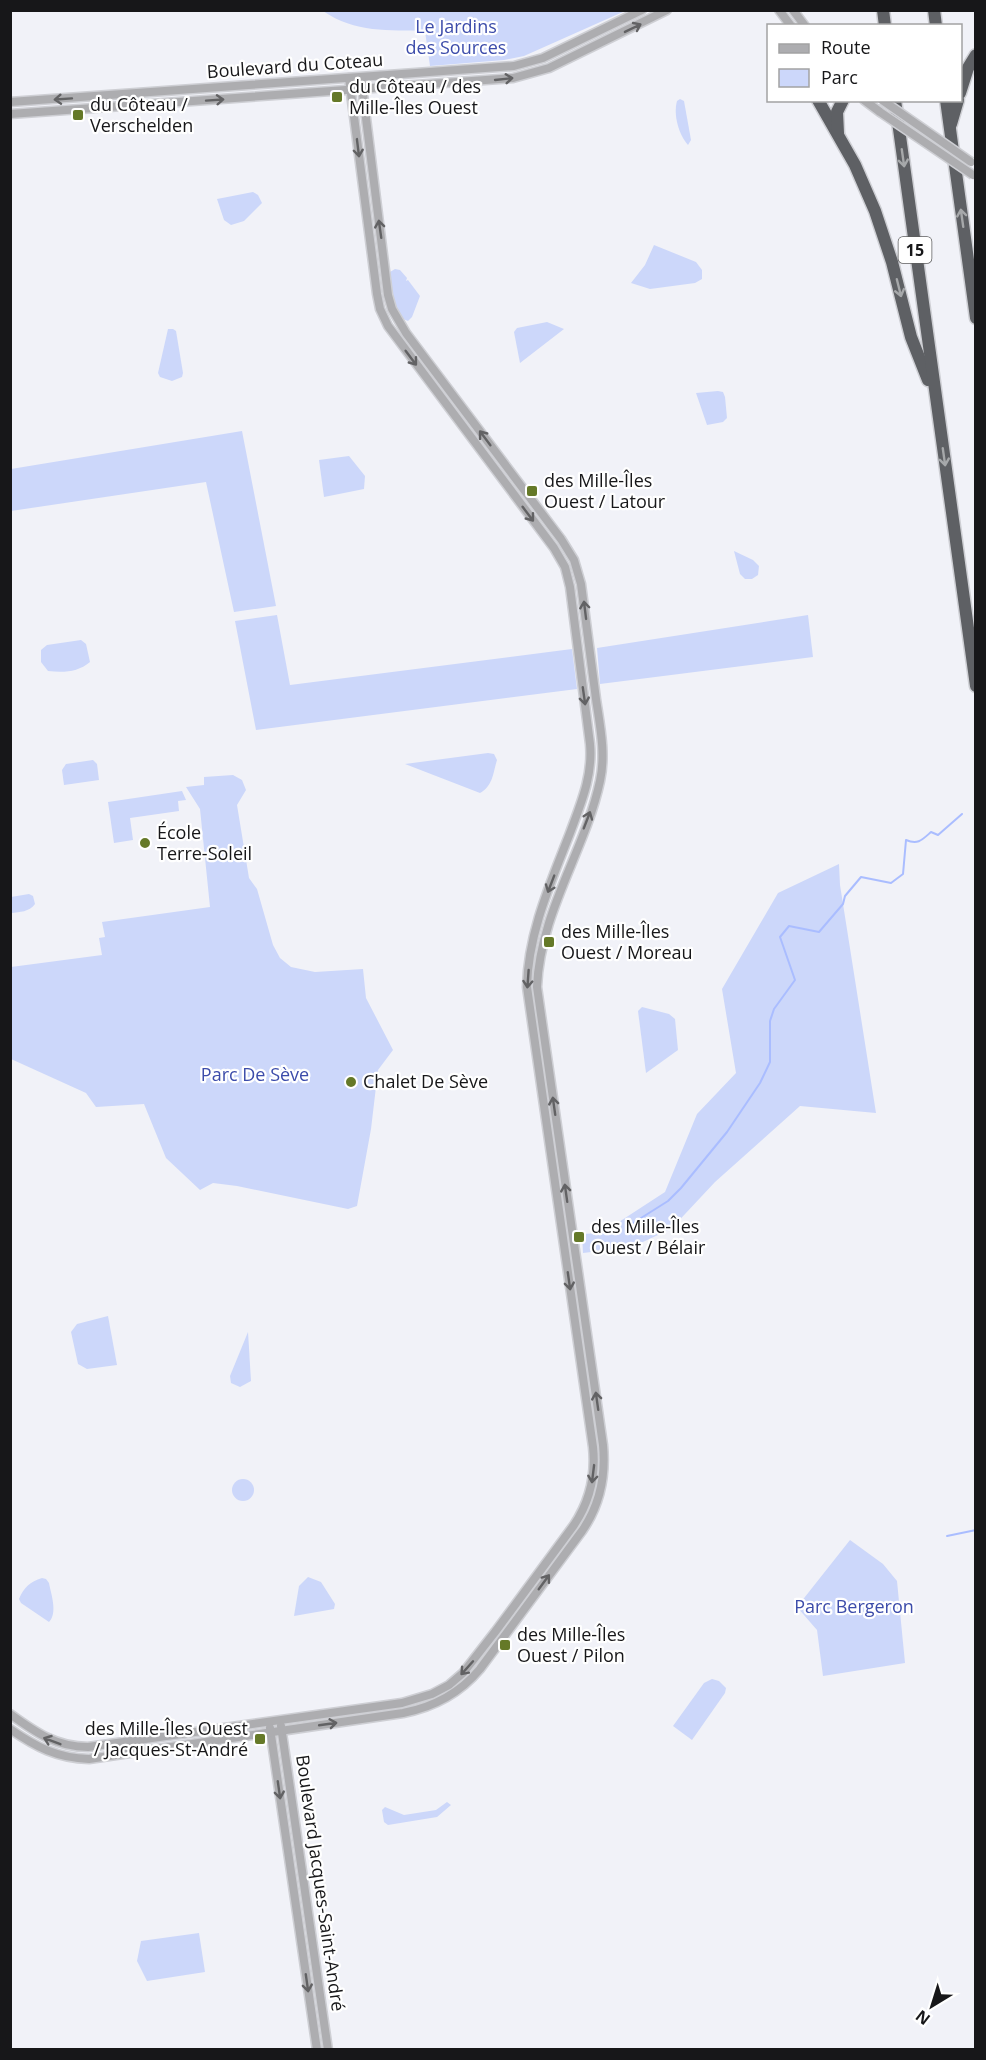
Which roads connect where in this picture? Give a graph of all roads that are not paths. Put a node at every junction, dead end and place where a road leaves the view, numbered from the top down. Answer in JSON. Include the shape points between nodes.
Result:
{"nodes":[{"id":1,"x":642,"y":10,"type":"edge"},
{"id":2,"x":667,"y":10,"type":"edge"},
{"id":3,"x":778,"y":10,"type":"edge"},
{"id":4,"x":793,"y":10,"type":"edge"},
{"id":5,"x":789,"y":24,"type":"edge"},
{"id":6,"x":804,"y":24,"type":"edge"},
{"id":7,"x":975,"y":55,"type":"edge"},
{"id":8,"x":349,"y":78,"type":"junction"},
{"id":9,"x":361,"y":78,"type":"junction"},
{"id":10,"x":962,"y":87,"type":"edge"},
{"id":11,"x":362,"y":89,"type":"junction"},
{"id":12,"x":350,"y":90,"type":"junction"},
{"id":13,"x":10,"y":102,"type":"edge"},
{"id":14,"x":819,"y":102,"type":"edge"},
{"id":15,"x":842,"y":102,"type":"edge"},
{"id":16,"x":867,"y":102,"type":"edge"},
{"id":17,"x":885,"y":102,"type":"edge"},
{"id":18,"x":895,"y":102,"type":"edge"},
{"id":19,"x":946,"y":102,"type":"edge"},
{"id":20,"x":957,"y":102,"type":"edge"},
{"id":21,"x":10,"y":114,"type":"edge"},
{"id":22,"x":950,"y":128,"type":"junction"},
{"id":23,"x":838,"y":133,"type":"junction"},
{"id":24,"x":973,"y":163,"type":"edge"},
{"id":25,"x":974,"y":176,"type":"edge"},
{"id":26,"x":975,"y":318,"type":"edge"},
{"id":27,"x":936,"y":399,"type":"junction"},
{"id":28,"x":975,"y":686,"type":"edge"},
{"id":29,"x":10,"y":1714,"type":"edge"},
{"id":30,"x":269,"y":1722,"type":"junction"},
{"id":31,"x":281,"y":1726,"type":"junction"},
{"id":32,"x":10,"y":1729,"type":"edge"},
{"id":33,"x":270,"y":1732,"type":"junction"},
{"id":34,"x":317,"y":2049,"type":"edge"},
{"id":35,"x":328,"y":2049,"type":"edge"}],
"edges":[{"from":1,"to":9,"type":"street","name":"Boulevard du Coteau","via":[[551,54],[521,64]]},
{"from":11,"to":2,"type":"street","name":"Boulevard du Coteau","one_way":true,"via":[[505,80],[533,74]]},
{"from":3,"to":5,"type":"street"},
{"from":4,"to":6,"type":"street"},
{"from":7,"to":10,"type":"highway"},
{"from":8,"to":9,"type":"street","name":"Boulevard du Coteau"},
{"from":8,"to":12,"type":"street"},
{"from":8,"to":13,"type":"street","name":"Boulevard du Coteau","one_way":true},
{"from":9,"to":11,"type":"street"},
{"from":11,"to":12,"type":"street","name":"Boulevard du Coteau"},
{"from":31,"to":11,"type":"street","one_way":true,"via":[[415,1711],[467,1683],[586,1525],[605,1470],[537,993],[548,925],[593,805],[602,768],[602,740],[581,579],[561,539],[392,309]]},
{"from":21,"to":12,"type":"street","name":"Boulevard du Coteau","one_way":true},
{"from":12,"to":31,"type":"street","one_way":true,"via":[[383,317],[554,548],[570,587],[590,769],[584,796],[539,915],[527,987],[594,1468],[588,1497],[577,1520],[477,1657],[454,1681],[432,1695],[410,1702]]},
{"from":14,"to":23,"type":"highway"},
{"from":15,"to":23,"type":"highway","via":[[837,112]]},
{"from":16,"to":25,"type":"street","bridge":true},
{"from":17,"to":24,"type":"street","bridge":true},
{"from":18,"to":27,"type":"highway","number":"15","one_way":true},
{"from":19,"to":22,"type":"highway"},
{"from":20,"to":22,"type":"highway"},
{"from":26,"to":22,"type":"highway","one_way":true},
{"from":23,"to":27,"type":"highway","one_way":true,"via":[[879,221],[911,337]]},
{"from":27,"to":28,"type":"highway","number":"15","one_way":true},
{"from":30,"to":29,"type":"street","one_way":true,"via":[[73,1747],[42,1736]]},
{"from":30,"to":31,"type":"street"},
{"from":30,"to":33,"type":"street","name":"Boulevard Jacques-Saint-André"},
{"from":31,"to":33,"type":"street"},
{"from":31,"to":35,"type":"street","name":"Boulevard Jacques-Saint-André"},
{"from":32,"to":33,"type":"street","via":[[40,1749],[70,1758],[95,1758]]},
{"from":33,"to":34,"type":"street","name":"Boulevard Jacques-Saint-André","one_way":true}]}
